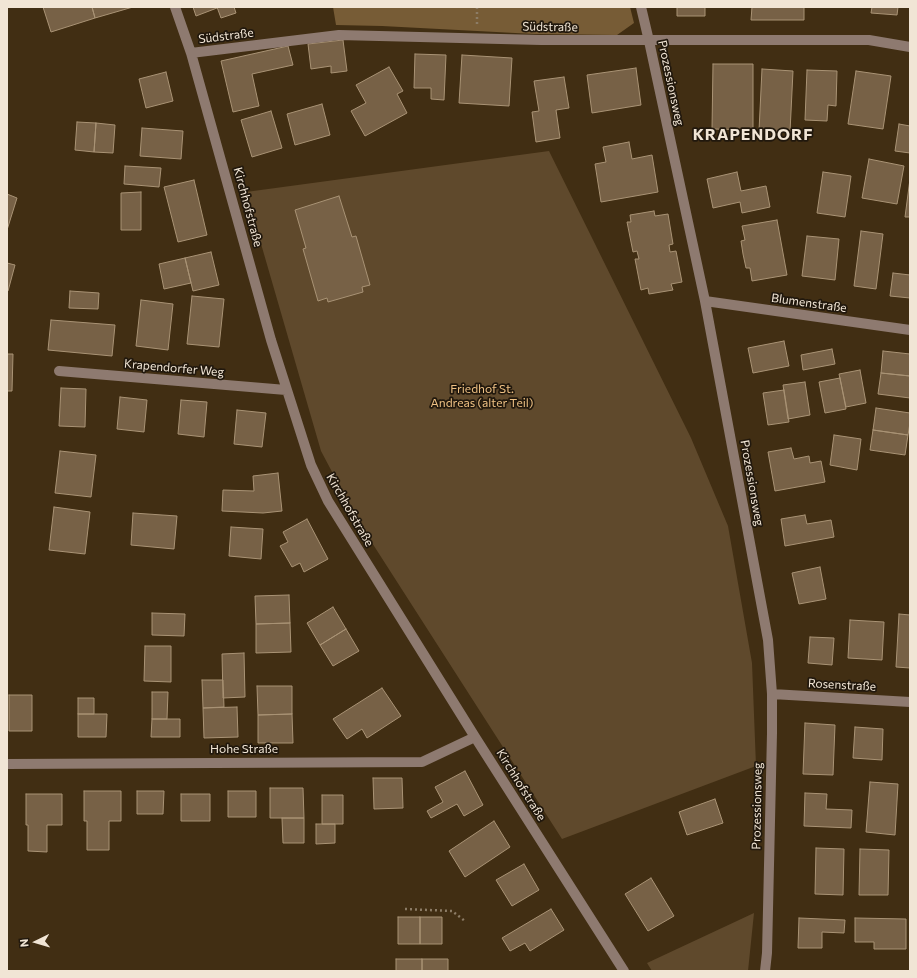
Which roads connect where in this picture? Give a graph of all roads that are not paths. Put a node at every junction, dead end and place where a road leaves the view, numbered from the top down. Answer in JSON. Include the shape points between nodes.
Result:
{"nodes":[{"id":1,"x":175,"y":7,"type":"edge"},
{"id":2,"x":641,"y":7,"type":"edge"},
{"id":3,"x":649,"y":41,"type":"junction"},
{"id":4,"x":910,"y":47,"type":"edge"},
{"id":5,"x":191,"y":53,"type":"junction"},
{"id":6,"x":705,"y":300,"type":"junction"},
{"id":7,"x":910,"y":330,"type":"edge"},
{"id":8,"x":60,"y":371,"type":"dead end"},
{"id":9,"x":286,"y":390,"type":"junction"},
{"id":10,"x":772,"y":694,"type":"junction"},
{"id":11,"x":910,"y":702,"type":"edge"},
{"id":12,"x":475,"y":737,"type":"junction"},
{"id":13,"x":7,"y":764,"type":"edge"},
{"id":14,"x":624,"y":971,"type":"edge"},
{"id":15,"x":765,"y":971,"type":"edge"}],
"edges":[{"from":1,"to":5,"type":"street","name":"Kirchhofstraße"},
{"from":2,"to":3,"type":"street","name":"Prozessionsweg"},
{"from":3,"to":4,"type":"street","name":"Südstraße","via":[[869,40]]},
{"from":3,"to":5,"type":"street","name":"Südstraße","via":[[339,35]]},
{"from":3,"to":6,"type":"street","name":"Prozessionsweg"},
{"from":5,"to":9,"type":"street","name":"Kirchhofstraße"},
{"from":6,"to":7,"type":"street","name":"Blumenstraße"},
{"from":6,"to":10,"type":"street","name":"Prozessionsweg","via":[[768,640]]},
{"from":8,"to":9,"type":"street","name":"Krapendorfer Weg"},
{"from":9,"to":12,"type":"street","name":"Kirchhofstraße","via":[[310,465],[328,501]]},
{"from":10,"to":11,"type":"street","name":"Rosenstraße"},
{"from":10,"to":15,"type":"street","name":"Prozessionsweg","via":[[768,938]]},
{"from":12,"to":13,"type":"street","name":"Hohe Straße","via":[[422,762]]},
{"from":12,"to":14,"type":"street","name":"Kirchhofstraße"}]}
